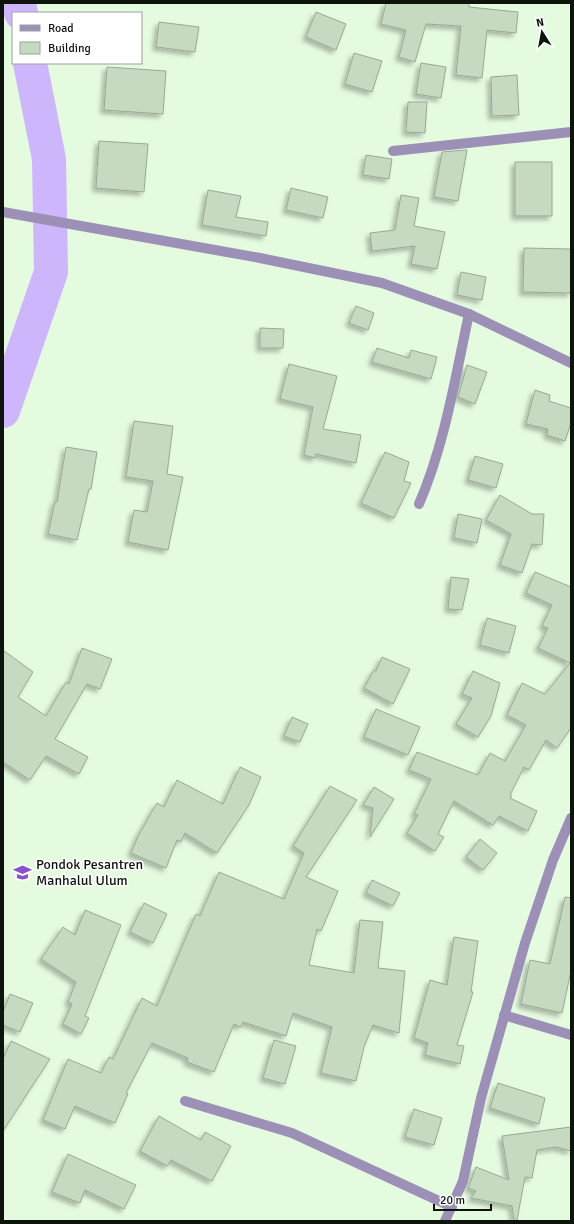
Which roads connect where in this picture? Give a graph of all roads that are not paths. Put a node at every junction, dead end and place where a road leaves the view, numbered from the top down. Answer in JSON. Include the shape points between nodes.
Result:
{"nodes":[{"id":1,"x":571,"y":132,"type":"edge"},
{"id":2,"x":393,"y":151,"type":"dead end"},
{"id":3,"x":3,"y":212,"type":"edge"},
{"id":4,"x":469,"y":314,"type":"junction"},
{"id":5,"x":571,"y":363,"type":"edge"},
{"id":6,"x":419,"y":504,"type":"dead end"},
{"id":7,"x":571,"y":818,"type":"edge"},
{"id":8,"x":504,"y":1015,"type":"junction"},
{"id":9,"x":571,"y":1035,"type":"edge"},
{"id":10,"x":185,"y":1101,"type":"dead end"},
{"id":11,"x":452,"y":1207,"type":"junction"},
{"id":12,"x":445,"y":1221,"type":"edge"}],
"edges":[{"from":1,"to":2,"type":"street"},
{"from":3,"to":4,"type":"street","via":[[260,258],[382,283]]},
{"from":4,"to":5,"type":"street"},
{"from":4,"to":6,"type":"street","via":[[436,459]]},
{"from":7,"to":8,"type":"street","via":[[553,860],[524,943]]},
{"from":8,"to":9,"type":"street"},
{"from":8,"to":11,"type":"street","via":[[481,1098],[463,1181]]},
{"from":10,"to":11,"type":"street","via":[[292,1133]]},
{"from":11,"to":12,"type":"street"}]}
